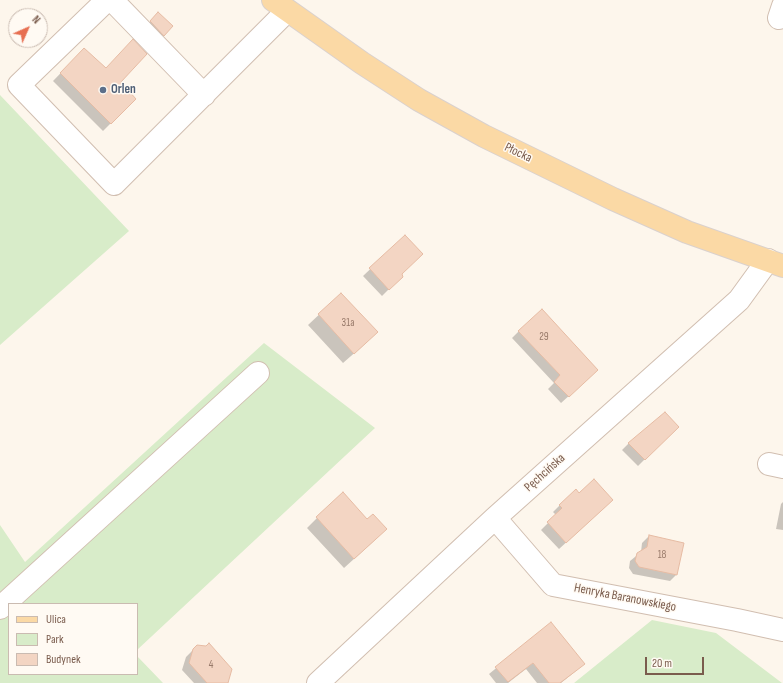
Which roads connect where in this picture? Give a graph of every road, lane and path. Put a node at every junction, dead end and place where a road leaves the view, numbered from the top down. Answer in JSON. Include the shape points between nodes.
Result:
{"nodes":[{"id":1,"x":107,"y":0,"type":"edge"},
{"id":2,"x":112,"y":0,"type":"edge"},
{"id":3,"x":280,"y":6,"type":"edge"},
{"id":4,"x":204,"y":95,"type":"junction"},
{"id":5,"x":775,"y":263,"type":"edge"},
{"id":6,"x":258,"y":373,"type":"dead end"},
{"id":7,"x":495,"y":518,"type":"junction"},
{"id":8,"x":0,"y":608,"type":"edge"},
{"id":9,"x":783,"y":630,"type":"edge"},
{"id":10,"x":318,"y":683,"type":"edge"}],
"edges":[{"from":1,"to":4,"type":"street","via":[[18,85],[114,184]]},
{"from":2,"to":4,"type":"street"},
{"from":3,"to":4,"type":"street"},
{"from":3,"to":5,"type":"main road","name":"Płocka","via":[[419,100],[484,136],[687,232]]},
{"from":5,"to":7,"type":"street","name":"Pęchcińska","via":[[739,300]]},
{"from":6,"to":8,"type":"street"},
{"from":7,"to":9,"type":"street","name":"Henryka Baranowskiego","via":[[553,585]]},
{"from":7,"to":10,"type":"street","name":"Pęchcińska"}]}
